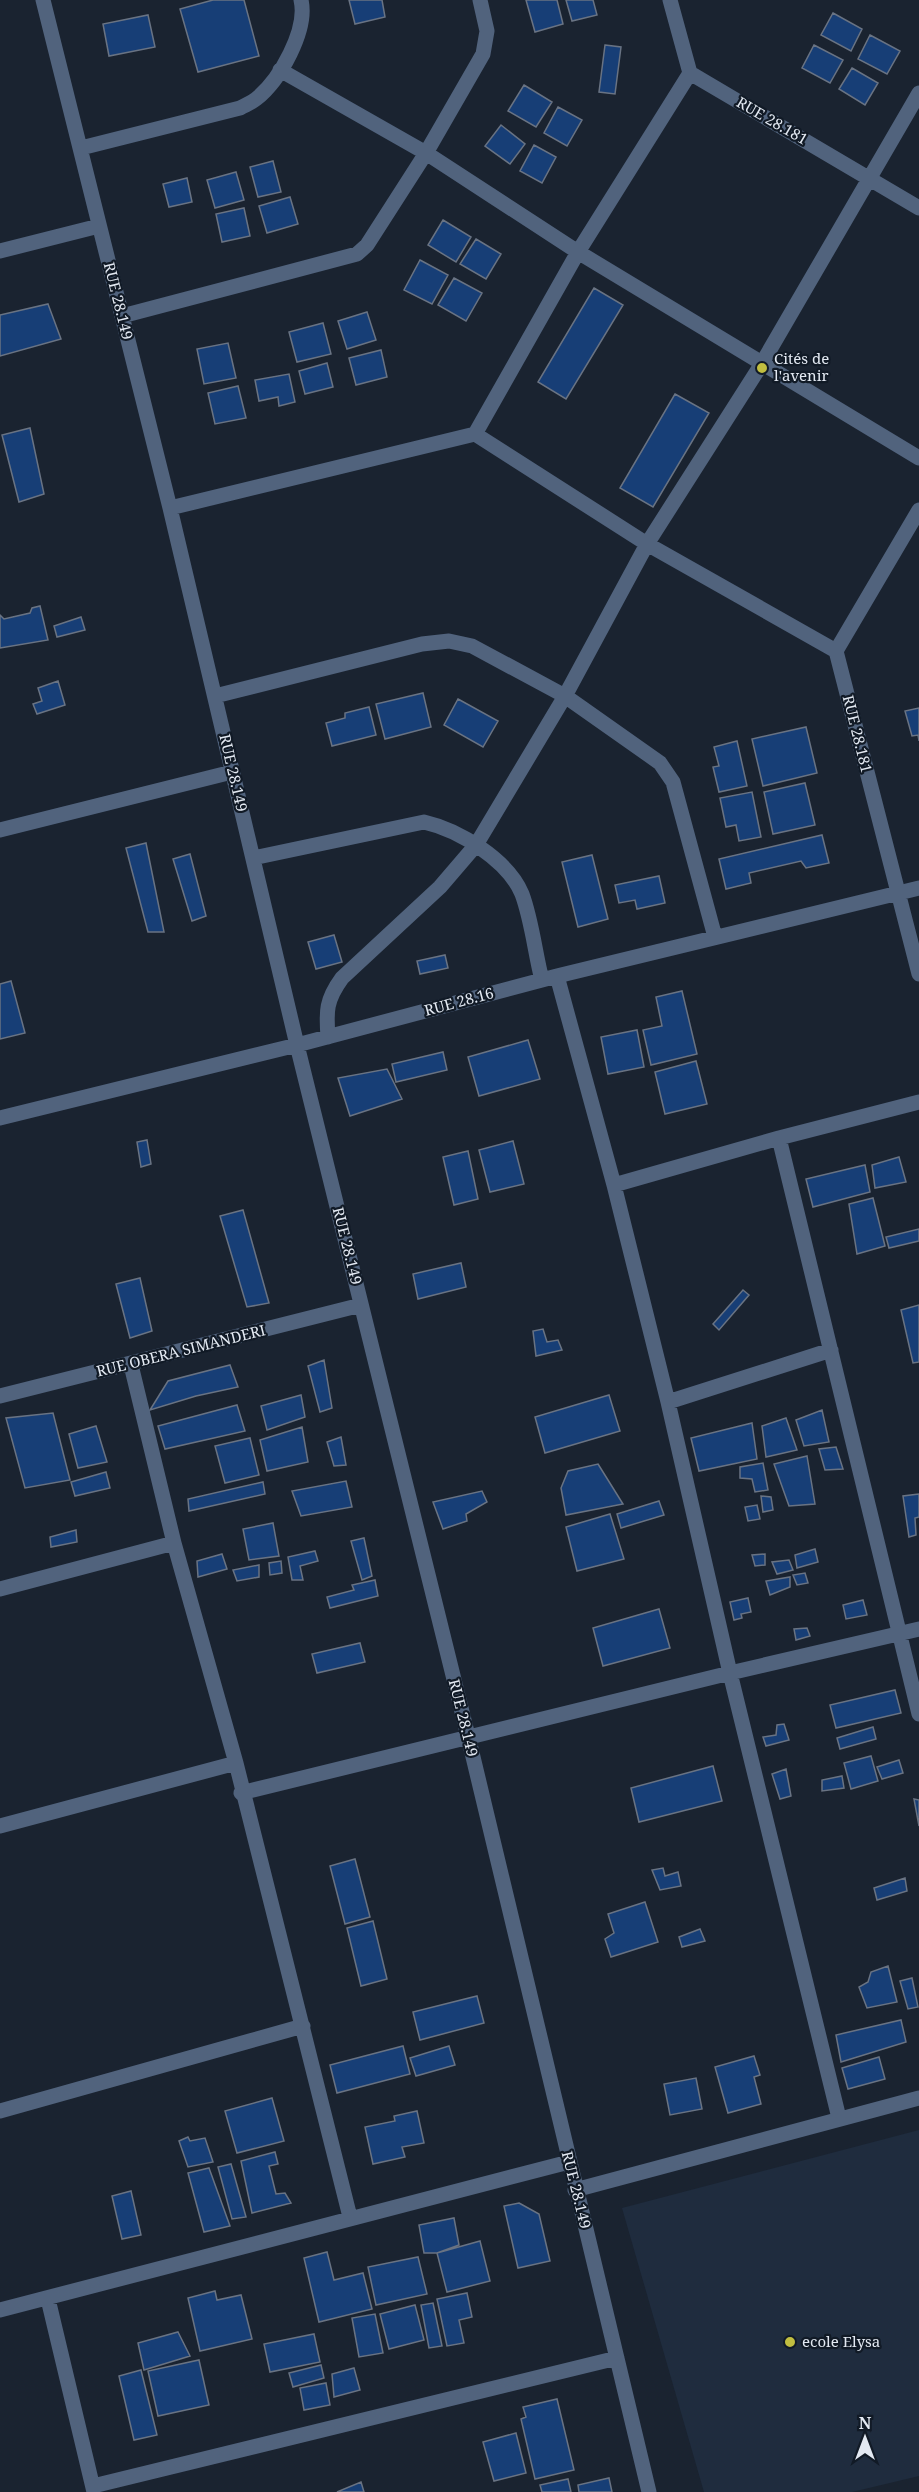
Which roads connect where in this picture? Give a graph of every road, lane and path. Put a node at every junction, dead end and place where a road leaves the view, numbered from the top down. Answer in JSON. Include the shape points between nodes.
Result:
{"nodes":[{"id":1,"x":43,"y":0,"type":"edge"},
{"id":2,"x":301,"y":0,"type":"edge"},
{"id":3,"x":480,"y":0,"type":"edge"},
{"id":4,"x":670,"y":0,"type":"edge"},
{"id":5,"x":280,"y":70,"type":"junction"},
{"id":6,"x":690,"y":73,"type":"junction"},
{"id":7,"x":919,"y":93,"type":"edge"},
{"id":8,"x":81,"y":148,"type":"junction"},
{"id":9,"x":426,"y":153,"type":"junction"},
{"id":10,"x":869,"y":177,"type":"junction"},
{"id":11,"x":919,"y":208,"type":"edge"},
{"id":12,"x":99,"y":226,"type":"junction"},
{"id":13,"x":0,"y":251,"type":"edge"},
{"id":14,"x":578,"y":252,"type":"junction"},
{"id":15,"x":122,"y":316,"type":"junction"},
{"id":16,"x":761,"y":364,"type":"junction"},
{"id":17,"x":475,"y":434,"type":"junction"},
{"id":18,"x":919,"y":458,"type":"edge"},
{"id":19,"x":170,"y":508,"type":"junction"},
{"id":20,"x":919,"y":510,"type":"edge"},
{"id":21,"x":647,"y":544,"type":"junction"},
{"id":22,"x":836,"y":651,"type":"junction"},
{"id":23,"x":215,"y":696,"type":"junction"},
{"id":24,"x":565,"y":696,"type":"junction"},
{"id":25,"x":232,"y":772,"type":"junction"},
{"id":26,"x":1,"y":826,"type":"edge"},
{"id":27,"x":476,"y":845,"type":"junction"},
{"id":28,"x":253,"y":858,"type":"junction"},
{"id":29,"x":919,"y":888,"type":"edge"},
{"id":30,"x":898,"y":893,"type":"junction"},
{"id":31,"x":715,"y":937,"type":"junction"},
{"id":32,"x":919,"y":975,"type":"edge"},
{"id":33,"x":557,"y":976,"type":"junction"},
{"id":34,"x":542,"y":980,"type":"junction"},
{"id":35,"x":328,"y":1037,"type":"junction"},
{"id":36,"x":297,"y":1045,"type":"junction"},
{"id":37,"x":919,"y":1102,"type":"edge"},
{"id":38,"x":0,"y":1118,"type":"edge"},
{"id":39,"x":779,"y":1138,"type":"junction"},
{"id":40,"x":614,"y":1185,"type":"junction"},
{"id":41,"x":361,"y":1305,"type":"junction"},
{"id":42,"x":831,"y":1350,"type":"junction"},
{"id":43,"x":131,"y":1365,"type":"junction"},
{"id":44,"x":0,"y":1396,"type":"edge"},
{"id":45,"x":668,"y":1402,"type":"junction"},
{"id":46,"x":174,"y":1543,"type":"junction"},
{"id":47,"x":0,"y":1589,"type":"edge"},
{"id":48,"x":919,"y":1629,"type":"edge"},
{"id":49,"x":898,"y":1635,"type":"junction"},
{"id":50,"x":730,"y":1673,"type":"junction"},
{"id":51,"x":919,"y":1714,"type":"edge"},
{"id":52,"x":468,"y":1736,"type":"junction"},
{"id":53,"x":236,"y":1764,"type":"junction"},
{"id":54,"x":242,"y":1793,"type":"junction"},
{"id":55,"x":0,"y":1826,"type":"edge"},
{"id":56,"x":303,"y":2026,"type":"junction"},
{"id":57,"x":919,"y":2098,"type":"edge"},
{"id":58,"x":0,"y":2111,"type":"edge"},
{"id":59,"x":839,"y":2118,"type":"junction"},
{"id":60,"x":569,"y":2162,"type":"junction"},
{"id":61,"x":575,"y":2190,"type":"junction"},
{"id":62,"x":350,"y":2217,"type":"junction"},
{"id":63,"x":48,"y":2299,"type":"junction"},
{"id":64,"x":0,"y":2310,"type":"edge"},
{"id":65,"x":617,"y":2358,"type":"junction"},
{"id":66,"x":93,"y":2489,"type":"edge"},
{"id":67,"x":649,"y":2492,"type":"edge"}],
"edges":[{"from":1,"to":8,"type":"street","name":"RUE 28.149"},
{"from":2,"to":5,"type":"street","via":[[300,31]]},
{"from":3,"to":9,"type":"street","via":[[486,31],[483,54]]},
{"from":4,"to":6,"type":"street"},
{"from":5,"to":8,"type":"street","via":[[257,98],[240,108]]},
{"from":5,"to":9,"type":"street"},
{"from":6,"to":10,"type":"street","name":"RUE 28.181"},
{"from":6,"to":14,"type":"street"},
{"from":7,"to":10,"type":"street"},
{"from":8,"to":12,"type":"street","name":"RUE 28.149"},
{"from":9,"to":14,"type":"street"},
{"from":9,"to":15,"type":"street","via":[[367,245],[357,254]]},
{"from":10,"to":11,"type":"street","name":"RUE 28.181"},
{"from":10,"to":16,"type":"street"},
{"from":12,"to":13,"type":"street"},
{"from":12,"to":15,"type":"street","name":"RUE 28.149"},
{"from":14,"to":16,"type":"street"},
{"from":14,"to":17,"type":"street"},
{"from":15,"to":19,"type":"street","name":"RUE 28.149"},
{"from":16,"to":18,"type":"street"},
{"from":16,"to":21,"type":"street"},
{"from":17,"to":19,"type":"street"},
{"from":17,"to":21,"type":"street"},
{"from":19,"to":23,"type":"street","name":"RUE 28.149"},
{"from":20,"to":22,"type":"street"},
{"from":21,"to":22,"type":"street"},
{"from":21,"to":24,"type":"street"},
{"from":22,"to":30,"type":"street","name":"RUE 28.181"},
{"from":23,"to":24,"type":"street","via":[[422,644],[449,641],[472,646]]},
{"from":23,"to":25,"type":"street","name":"RUE 28.149"},
{"from":24,"to":27,"type":"street"},
{"from":24,"to":31,"type":"street","via":[[660,762],[673,782]]},
{"from":25,"to":26,"type":"street"},
{"from":25,"to":28,"type":"street","name":"RUE 28.149"},
{"from":27,"to":28,"type":"street","via":[[442,826],[424,822]]},
{"from":27,"to":34,"type":"street","via":[[510,873],[522,894]]},
{"from":27,"to":35,"type":"street","via":[[440,887],[342,978],[331,994],[326,1012]]},
{"from":28,"to":36,"type":"street","name":"RUE 28.149"},
{"from":29,"to":30,"type":"street","name":"RUE 28.16"},
{"from":30,"to":31,"type":"street","name":"RUE 28.16"},
{"from":30,"to":32,"type":"street","name":"RUE 28.181"},
{"from":31,"to":33,"type":"street","name":"RUE 28.16"},
{"from":33,"to":34,"type":"street","name":"RUE 28.16"},
{"from":33,"to":40,"type":"street"},
{"from":34,"to":35,"type":"street","name":"RUE 28.16"},
{"from":35,"to":36,"type":"street","name":"RUE 28.16"},
{"from":36,"to":38,"type":"street","name":"RUE 28.16"},
{"from":36,"to":41,"type":"street","name":"RUE 28.149"},
{"from":37,"to":39,"type":"street"},
{"from":39,"to":40,"type":"street"},
{"from":39,"to":42,"type":"street"},
{"from":40,"to":45,"type":"street"},
{"from":41,"to":43,"type":"street","name":"RUE OBERA SIMANDERI"},
{"from":41,"to":52,"type":"street","name":"RUE 28.149"},
{"from":42,"to":45,"type":"street"},
{"from":42,"to":49,"type":"street"},
{"from":43,"to":44,"type":"street","name":"RUE OBERA SIMANDERI"},
{"from":43,"to":46,"type":"street"},
{"from":45,"to":50,"type":"street"},
{"from":46,"to":47,"type":"street"},
{"from":46,"to":53,"type":"street"},
{"from":48,"to":49,"type":"street"},
{"from":49,"to":50,"type":"street"},
{"from":49,"to":51,"type":"street"},
{"from":50,"to":52,"type":"street"},
{"from":50,"to":59,"type":"street"},
{"from":52,"to":54,"type":"street"},
{"from":52,"to":60,"type":"street","name":"RUE 28.149"},
{"from":53,"to":54,"type":"street"},
{"from":53,"to":55,"type":"street"},
{"from":54,"to":56,"type":"street"},
{"from":56,"to":58,"type":"street"},
{"from":56,"to":62,"type":"street"},
{"from":57,"to":59,"type":"street"},
{"from":59,"to":61,"type":"street"},
{"from":60,"to":61,"type":"street","name":"RUE 28.149"},
{"from":60,"to":62,"type":"street"},
{"from":61,"to":65,"type":"street","name":"RUE 28.149"},
{"from":62,"to":63,"type":"street"},
{"from":63,"to":64,"type":"street"},
{"from":63,"to":66,"type":"street"},
{"from":65,"to":66,"type":"street"},
{"from":65,"to":67,"type":"street","name":"RUE 28.149"}]}
